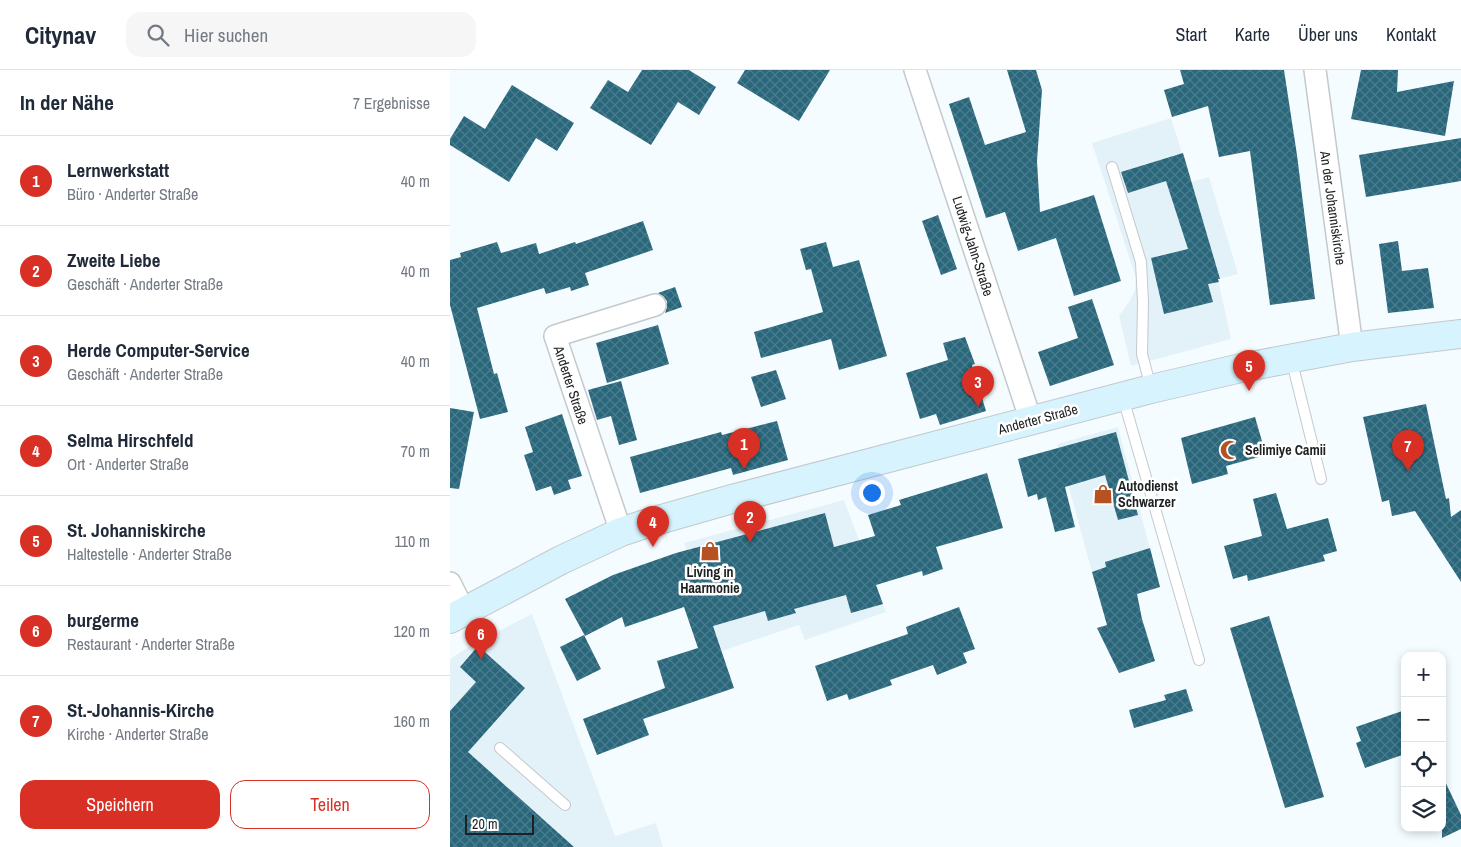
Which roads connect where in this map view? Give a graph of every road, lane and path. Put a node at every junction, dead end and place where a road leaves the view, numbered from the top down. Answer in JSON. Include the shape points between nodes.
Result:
{"nodes":[{"id":1,"x":915,"y":70,"type":"edge"},
{"id":2,"x":1315,"y":70,"type":"edge"},
{"id":3,"x":1112,"y":167,"type":"dead end"},
{"id":4,"x":655,"y":305,"type":"dead end"},
{"id":5,"x":1461,"y":334,"type":"edge"},
{"id":6,"x":1352,"y":347,"type":"junction"},
{"id":7,"x":1291,"y":357,"type":"junction"},
{"id":8,"x":1151,"y":389,"type":"junction"},
{"id":9,"x":1122,"y":397,"type":"junction"},
{"id":10,"x":1031,"y":421,"type":"junction"},
{"id":11,"x":1321,"y":479,"type":"dead end"},
{"id":12,"x":621,"y":532,"type":"junction"},
{"id":13,"x":450,"y":584,"type":"edge"},
{"id":14,"x":457,"y":615,"type":"edge"},
{"id":15,"x":1199,"y":660,"type":"dead end"},
{"id":16,"x":500,"y":748,"type":"dead end"},
{"id":17,"x":566,"y":805,"type":"dead end"}],
"edges":[{"from":1,"to":10,"type":"street","name":"Ludwig-Jahn-Straße"},
{"from":2,"to":6,"type":"street","name":"An der Johanniskirche"},
{"from":3,"to":8,"type":"lane","via":[[1140,262],[1142,354]]},
{"from":4,"to":12,"type":"street","name":"Anderter Straße","via":[[555,336]]},
{"from":5,"to":6,"type":"main road","name":"Anderter Straße"},
{"from":6,"to":7,"type":"main road","name":"Anderter Straße"},
{"from":7,"to":8,"type":"main road","name":"Anderter Straße"},
{"from":7,"to":11,"type":"lane"},
{"from":8,"to":9,"type":"main road","name":"Anderter Straße"},
{"from":9,"to":10,"type":"main road","name":"Anderter Straße"},
{"from":9,"to":15,"type":"lane"},
{"from":10,"to":12,"type":"main road","name":"Anderter Straße","via":[[732,499]]},
{"from":12,"to":14,"type":"main road","name":"Anderter Straße"},
{"from":13,"to":14,"type":"street","name":"Anderter Straße"},
{"from":16,"to":17,"type":"lane"}]}
